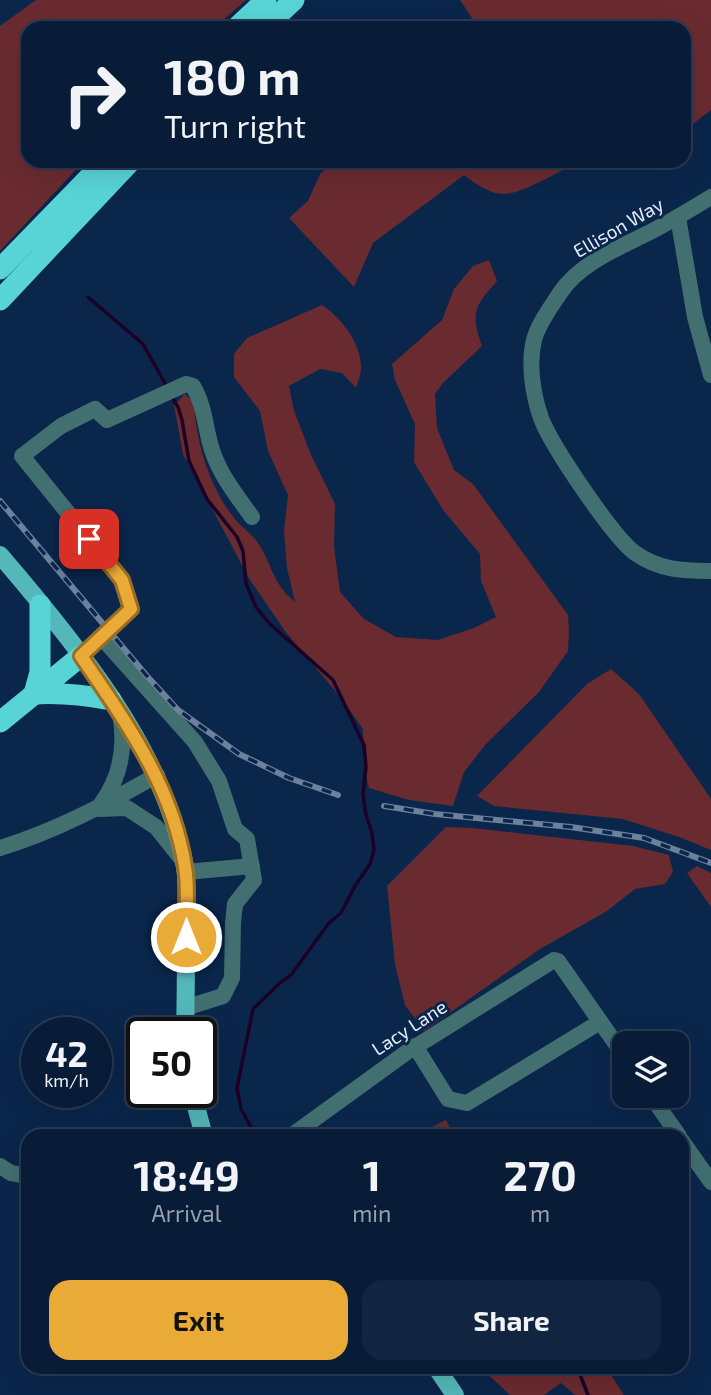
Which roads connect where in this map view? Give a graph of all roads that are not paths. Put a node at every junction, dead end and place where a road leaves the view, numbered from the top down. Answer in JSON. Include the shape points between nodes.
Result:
{"nodes":[{"id":1,"x":266,"y":0,"type":"edge"},
{"id":2,"x":294,"y":0,"type":"edge"},
{"id":3,"x":244,"y":21,"type":"edge"},
{"id":4,"x":272,"y":21,"type":"edge"},
{"id":5,"x":98,"y":168,"type":"edge"},
{"id":6,"x":124,"y":168,"type":"edge"},
{"id":7,"x":711,"y":197,"type":"edge"},
{"id":8,"x":678,"y":217,"type":"junction"},
{"id":9,"x":0,"y":269,"type":"edge"},
{"id":10,"x":0,"y":300,"type":"edge"},
{"id":11,"x":711,"y":375,"type":"edge"},
{"id":12,"x":252,"y":517,"type":"dead end"},
{"id":13,"x":0,"y":555,"type":"edge"},
{"id":14,"x":711,"y":571,"type":"edge"},
{"id":15,"x":40,"y":605,"type":"junction"},
{"id":16,"x":102,"y":638,"type":"junction"},
{"id":17,"x":81,"y":656,"type":"junction"},
{"id":18,"x":34,"y":694,"type":"junction"},
{"id":19,"x":116,"y":706,"type":"junction"},
{"id":20,"x":0,"y":722,"type":"edge"},
{"id":21,"x":157,"y":775,"type":"junction"},
{"id":22,"x":97,"y":809,"type":"junction"},
{"id":23,"x":0,"y":848,"type":"edge"},
{"id":24,"x":252,"y":866,"type":"junction"},
{"id":25,"x":185,"y":867,"type":"junction"},
{"id":26,"x":185,"y":1008,"type":"junction"},
{"id":27,"x":185,"y":1017,"type":"edge"},
{"id":28,"x":600,"y":1022,"type":"junction"},
{"id":29,"x":612,"y":1039,"type":"edge"},
{"id":30,"x":415,"y":1046,"type":"junction"},
{"id":31,"x":196,"y":1108,"type":"edge"},
{"id":32,"x":659,"y":1108,"type":"edge"},
{"id":33,"x":202,"y":1129,"type":"edge"},
{"id":34,"x":301,"y":1129,"type":"edge"},
{"id":35,"x":674,"y":1129,"type":"edge"},
{"id":36,"x":689,"y":1151,"type":"edge"},
{"id":37,"x":0,"y":1166,"type":"edge"},
{"id":38,"x":21,"y":1175,"type":"edge"},
{"id":39,"x":711,"y":1182,"type":"edge"},
{"id":40,"x":441,"y":1374,"type":"edge"},
{"id":41,"x":455,"y":1395,"type":"edge"}],
"edges":[{"from":1,"to":3,"type":"highway"},
{"from":2,"to":4,"type":"highway"},
{"from":5,"to":9,"type":"highway"},
{"from":6,"to":10,"type":"highway"},
{"from":7,"to":8,"type":"street","name":"Ellison Way"},
{"from":8,"to":11,"type":"street","via":[[695,317]]},
{"from":8,"to":14,"type":"street","name":"Ellison Way","via":[[596,261],[562,290],[534,339],[532,370],[542,421],[613,530],[634,552],[656,565]]},
{"from":12,"to":16,"type":"street","via":[[229,486],[212,451],[194,386],[186,384],[107,420],[95,409],[61,426],[22,456],[122,580],[131,609]]},
{"from":13,"to":15,"type":"main road"},
{"from":15,"to":17,"type":"main road"},
{"from":15,"to":18,"type":"highway","via":[[40,672]]},
{"from":16,"to":17,"type":"street"},
{"from":16,"to":24,"type":"street","via":[[195,741],[219,781],[234,829],[247,839]]},
{"from":17,"to":18,"type":"highway"},
{"from":17,"to":19,"type":"main road"},
{"from":18,"to":19,"type":"highway","via":[[68,693]]},
{"from":18,"to":20,"type":"highway"},
{"from":19,"to":21,"type":"main road"},
{"from":19,"to":22,"type":"street","via":[[124,734],[117,776]]},
{"from":21,"to":22,"type":"street"},
{"from":21,"to":25,"type":"main road","via":[[174,818]]},
{"from":22,"to":23,"type":"street"},
{"from":22,"to":25,"type":"street","via":[[127,808],[156,827]]},
{"from":24,"to":25,"type":"street"},
{"from":24,"to":26,"type":"street","via":[[254,880],[235,904],[232,978],[223,996]]},
{"from":25,"to":26,"type":"main road"},
{"from":26,"to":27,"type":"main road"},
{"from":28,"to":29,"type":"street"},
{"from":28,"to":30,"type":"street","via":[[467,1103],[449,1099]]},
{"from":28,"to":30,"type":"street","name":"Lacy Lane","via":[[554,960]]},
{"from":30,"to":34,"type":"street","name":"Lacy Lane"},
{"from":31,"to":33,"type":"main road"},
{"from":32,"to":35,"type":"street"},
{"from":36,"to":39,"type":"street"},
{"from":37,"to":38,"type":"street"},
{"from":40,"to":41,"type":"main road"}]}
